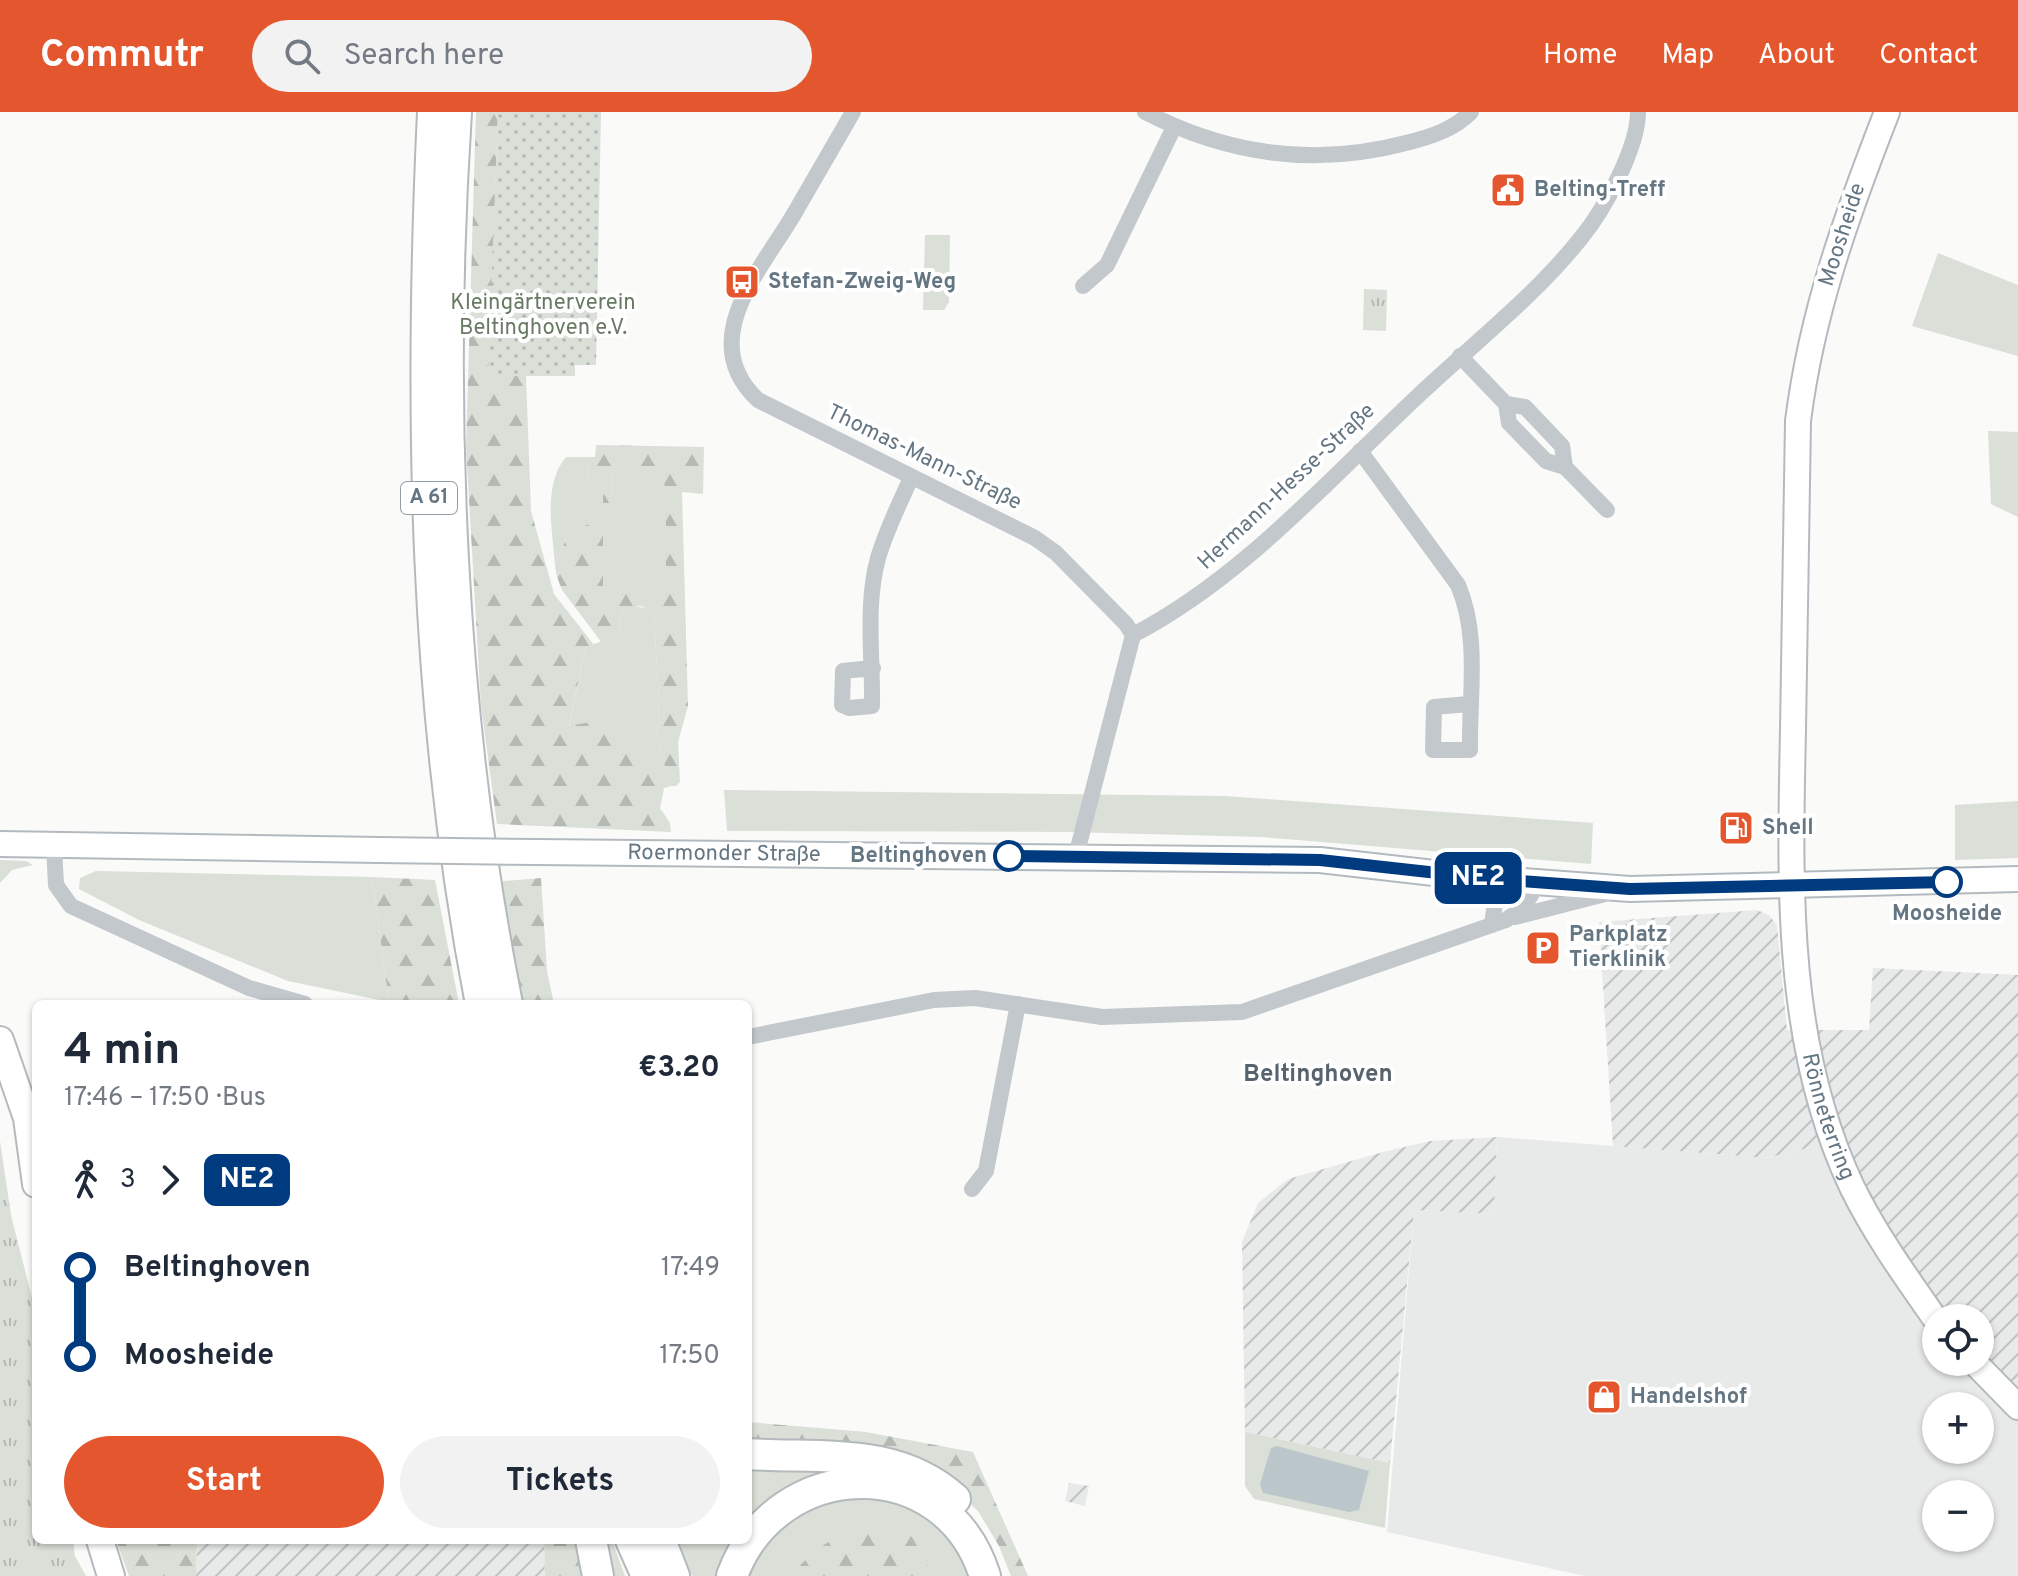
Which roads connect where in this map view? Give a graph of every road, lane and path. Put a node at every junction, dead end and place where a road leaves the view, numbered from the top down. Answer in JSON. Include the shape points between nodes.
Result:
{"nodes":[{"id":1,"x":433,"y":112,"type":"edge"},
{"id":2,"x":456,"y":112,"type":"edge"},
{"id":3,"x":853,"y":112,"type":"edge"},
{"id":4,"x":1145,"y":112,"type":"edge"},
{"id":5,"x":1471,"y":112,"type":"edge"},
{"id":6,"x":1638,"y":112,"type":"edge"},
{"id":7,"x":1887,"y":112,"type":"edge"},
{"id":8,"x":1174,"y":127,"type":"junction"},
{"id":9,"x":1083,"y":286,"type":"dead end"},
{"id":10,"x":1460,"y":356,"type":"junction"},
{"id":11,"x":1360,"y":451,"type":"junction"},
{"id":12,"x":911,"y":478,"type":"junction"},
{"id":13,"x":1607,"y":510,"type":"dead end"},
{"id":14,"x":1133,"y":635,"type":"junction"},
{"id":15,"x":873,"y":668,"type":"dead end"},
{"id":16,"x":1469,"y":704,"type":"dead end"},
{"id":17,"x":0,"y":844,"type":"edge"},
{"id":18,"x":54,"y":846,"type":"junction"},
{"id":19,"x":0,"y":856,"type":"edge"},
{"id":20,"x":1076,"y":856,"type":"junction"},
{"id":21,"x":1469,"y":877,"type":"junction"},
{"id":22,"x":2018,"y":879,"type":"edge"},
{"id":23,"x":1538,"y":883,"type":"junction"},
{"id":24,"x":1790,"y":888,"type":"junction"},
{"id":25,"x":1630,"y":889,"type":"junction"},
{"id":26,"x":1499,"y":923,"type":"junction"},
{"id":27,"x":291,"y":1000,"type":"edge"},
{"id":28,"x":480,"y":1000,"type":"edge"},
{"id":29,"x":506,"y":1000,"type":"edge"},
{"id":30,"x":1018,"y":1004,"type":"junction"},
{"id":31,"x":752,"y":1036,"type":"edge"},
{"id":32,"x":0,"y":1040,"type":"edge"},
{"id":33,"x":32,"y":1155,"type":"edge"},
{"id":34,"x":972,"y":1189,"type":"dead end"},
{"id":35,"x":1925,"y":1304,"type":"edge"},
{"id":36,"x":1988,"y":1376,"type":"edge"},
{"id":37,"x":2018,"y":1407,"type":"edge"},
{"id":38,"x":752,"y":1454,"type":"edge"},
{"id":39,"x":752,"y":1535,"type":"edge"},
{"id":40,"x":101,"y":1544,"type":"edge"},
{"id":41,"x":592,"y":1544,"type":"edge"},
{"id":42,"x":633,"y":1544,"type":"edge"},
{"id":43,"x":662,"y":1544,"type":"edge"},
{"id":44,"x":747,"y":1544,"type":"edge"},
{"id":45,"x":111,"y":1576,"type":"edge"},
{"id":46,"x":598,"y":1576,"type":"edge"},
{"id":47,"x":647,"y":1576,"type":"edge"},
{"id":48,"x":674,"y":1576,"type":"edge"},
{"id":49,"x":732,"y":1576,"type":"edge"},
{"id":50,"x":985,"y":1576,"type":"edge"},
{"id":51,"x":1000,"y":1576,"type":"edge"}],
"edges":[{"from":1,"to":28,"type":"highway","number":"A 61","via":[[425,330],[433,634],[457,884]]},
{"from":2,"to":29,"type":"highway","number":"A 61","via":[[450,428],[454,542],[468,726],[487,892]]},
{"from":3,"to":12,"type":"street","name":"Thomas-Mann-Straße","via":[[748,286],[731,339],[744,384],[758,400]]},
{"from":4,"to":8,"type":"street"},
{"from":5,"to":8,"type":"street","via":[[1434,136],[1338,156],[1239,149]]},
{"from":6,"to":10,"type":"street","name":"Hermann-Hesse-Straße","via":[[1637,132],[1583,236]]},
{"from":7,"to":24,"type":"main road","name":"Moosheide","via":[[1843,223],[1808,348],[1800,407]]},
{"from":8,"to":9,"type":"street","via":[[1107,265]]},
{"from":10,"to":11,"type":"street","name":"Hermann-Hesse-Straße"},
{"from":10,"to":13,"type":"street","via":[[1506,404],[1525,407],[1562,446],[1565,467]]},
{"from":11,"to":14,"type":"street","name":"Hermann-Hesse-Straße","via":[[1207,591]]},
{"from":11,"to":16,"type":"street","via":[[1458,585],[1471,629]]},
{"from":12,"to":14,"type":"street","name":"Thomas-Mann-Straße","via":[[1035,538],[1056,553]]},
{"from":12,"to":15,"type":"street","via":[[878,560],[872,598]]},
{"from":14,"to":20,"type":"street"},
{"from":17,"to":18,"type":"main road","name":"Roermonder Straße"},
{"from":18,"to":19,"type":"main road","name":"Roermonder Straße"},
{"from":18,"to":20,"type":"main road","name":"Roermonder Straße","bridge":true},
{"from":18,"to":27,"type":"street","via":[[56,885],[71,906],[249,988]]},
{"from":20,"to":21,"type":"main road","name":"Roermonder Straße","via":[[1320,860]]},
{"from":21,"to":23,"type":"main road","name":"Roermonder Straße"},
{"from":21,"to":26,"type":"street","via":[[1491,890]]},
{"from":22,"to":24,"type":"main road","name":"Roermonder Straße"},
{"from":23,"to":25,"type":"main road","name":"Roermonder Straße"},
{"from":23,"to":26,"type":"street","via":[[1524,907]]},
{"from":24,"to":25,"type":"main road","name":"Roermonder Straße"},
{"from":24,"to":35,"type":"main road","name":"Rönneterring","via":[[1801,1024],[1827,1119],[1852,1187]]},
{"from":25,"to":26,"type":"street"},
{"from":26,"to":30,"type":"street","via":[[1242,1012],[1102,1017]]},
{"from":30,"to":31,"type":"street","via":[[934,1000]]},
{"from":30,"to":34,"type":"street","via":[[986,1171]]},
{"from":32,"to":33,"type":"main road","via":[[27,1118]]},
{"from":36,"to":37,"type":"main road"},
{"from":38,"to":51,"type":"highway","via":[[855,1457],[913,1470],[953,1497],[971,1518],[992,1551]]},
{"from":39,"to":50,"type":"highway","via":[[803,1494],[855,1482],[893,1487],[945,1514],[973,1548]]},
{"from":40,"to":45,"type":"main road"},
{"from":41,"to":46,"type":"highway"},
{"from":42,"to":47,"type":"highway"},
{"from":43,"to":48,"type":"highway"},
{"from":44,"to":49,"type":"highway"}]}
